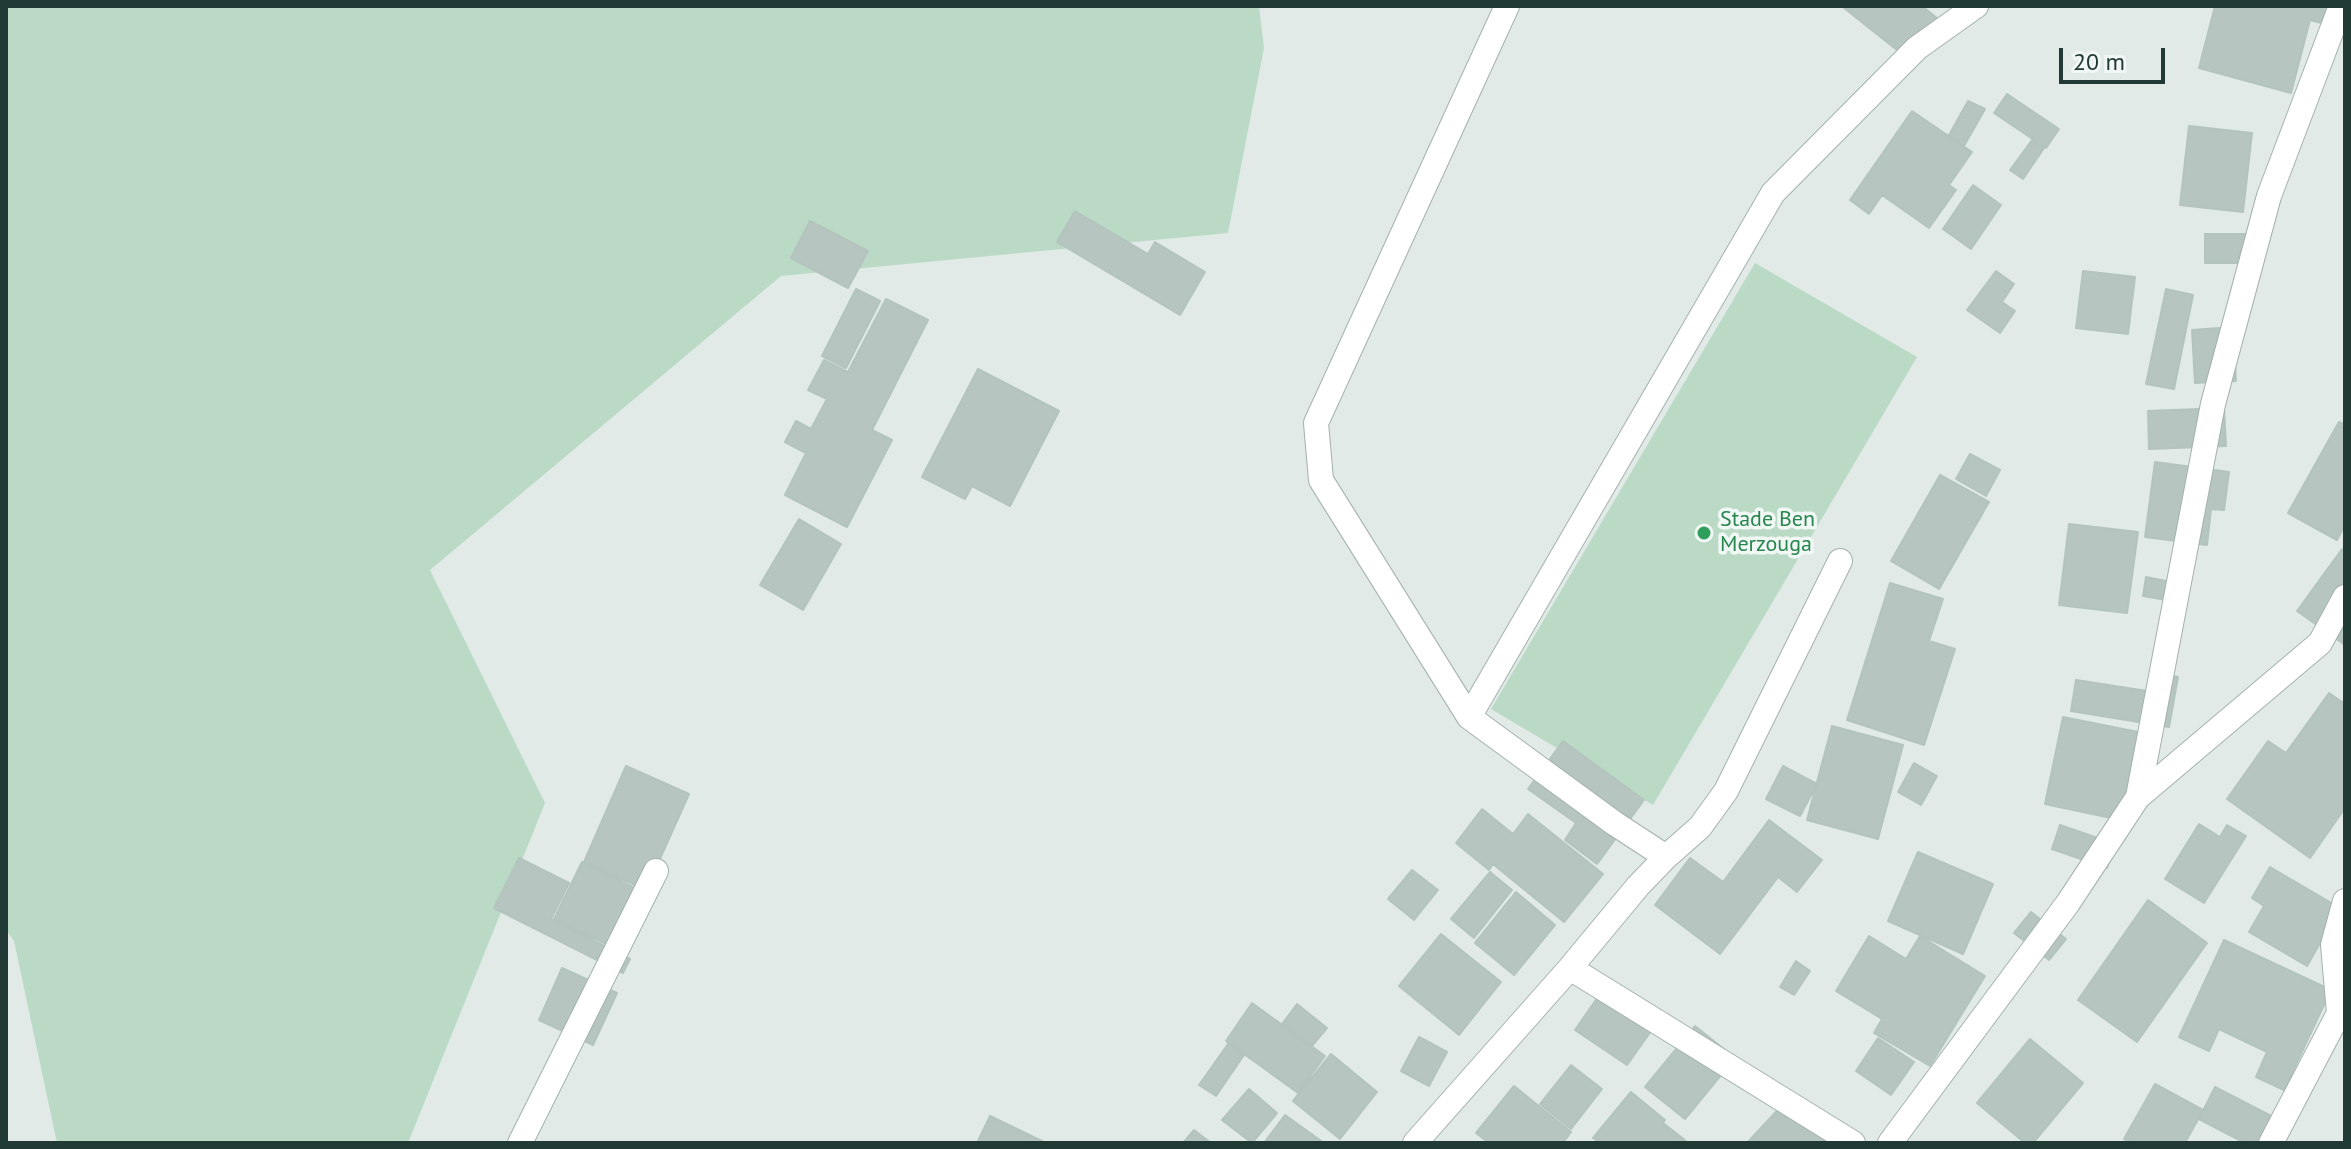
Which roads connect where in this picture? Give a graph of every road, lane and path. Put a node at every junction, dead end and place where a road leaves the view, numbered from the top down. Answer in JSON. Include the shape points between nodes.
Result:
{"nodes":[{"id":1,"x":1507,"y":6,"type":"edge"},
{"id":2,"x":1976,"y":6,"type":"edge"},
{"id":3,"x":2341,"y":6,"type":"edge"},
{"id":4,"x":1840,"y":561,"type":"dead end"},
{"id":5,"x":2345,"y":597,"type":"edge"},
{"id":6,"x":1469,"y":717,"type":"junction"},
{"id":7,"x":2138,"y":797,"type":"junction"},
{"id":8,"x":1666,"y":857,"type":"junction"},
{"id":9,"x":656,"y":871,"type":"dead end"},
{"id":10,"x":2345,"y":901,"type":"edge"},
{"id":11,"x":1570,"y":968,"type":"junction"},
{"id":12,"x":520,"y":1143,"type":"edge"},
{"id":13,"x":1415,"y":1143,"type":"edge"},
{"id":14,"x":1853,"y":1143,"type":"edge"},
{"id":15,"x":1890,"y":1143,"type":"edge"},
{"id":16,"x":2271,"y":1143,"type":"edge"}],
"edges":[{"from":1,"to":6,"type":"street","via":[[1316,423],[1321,480]]},
{"from":2,"to":6,"type":"street","via":[[1917,48],[1773,193]]},
{"from":3,"to":7,"type":"street","via":[[2269,196],[2213,404]]},
{"from":4,"to":8,"type":"street","via":[[1726,791],[1700,827]]},
{"from":5,"to":7,"type":"street","via":[[2320,643]]},
{"from":6,"to":8,"type":"street"},
{"from":7,"to":15,"type":"street","via":[[2068,903]]},
{"from":8,"to":11,"type":"street"},
{"from":9,"to":12,"type":"street"},
{"from":10,"to":16,"type":"street","via":[[2333,945],[2339,1013]]},
{"from":11,"to":13,"type":"street"},
{"from":11,"to":14,"type":"street"}]}
